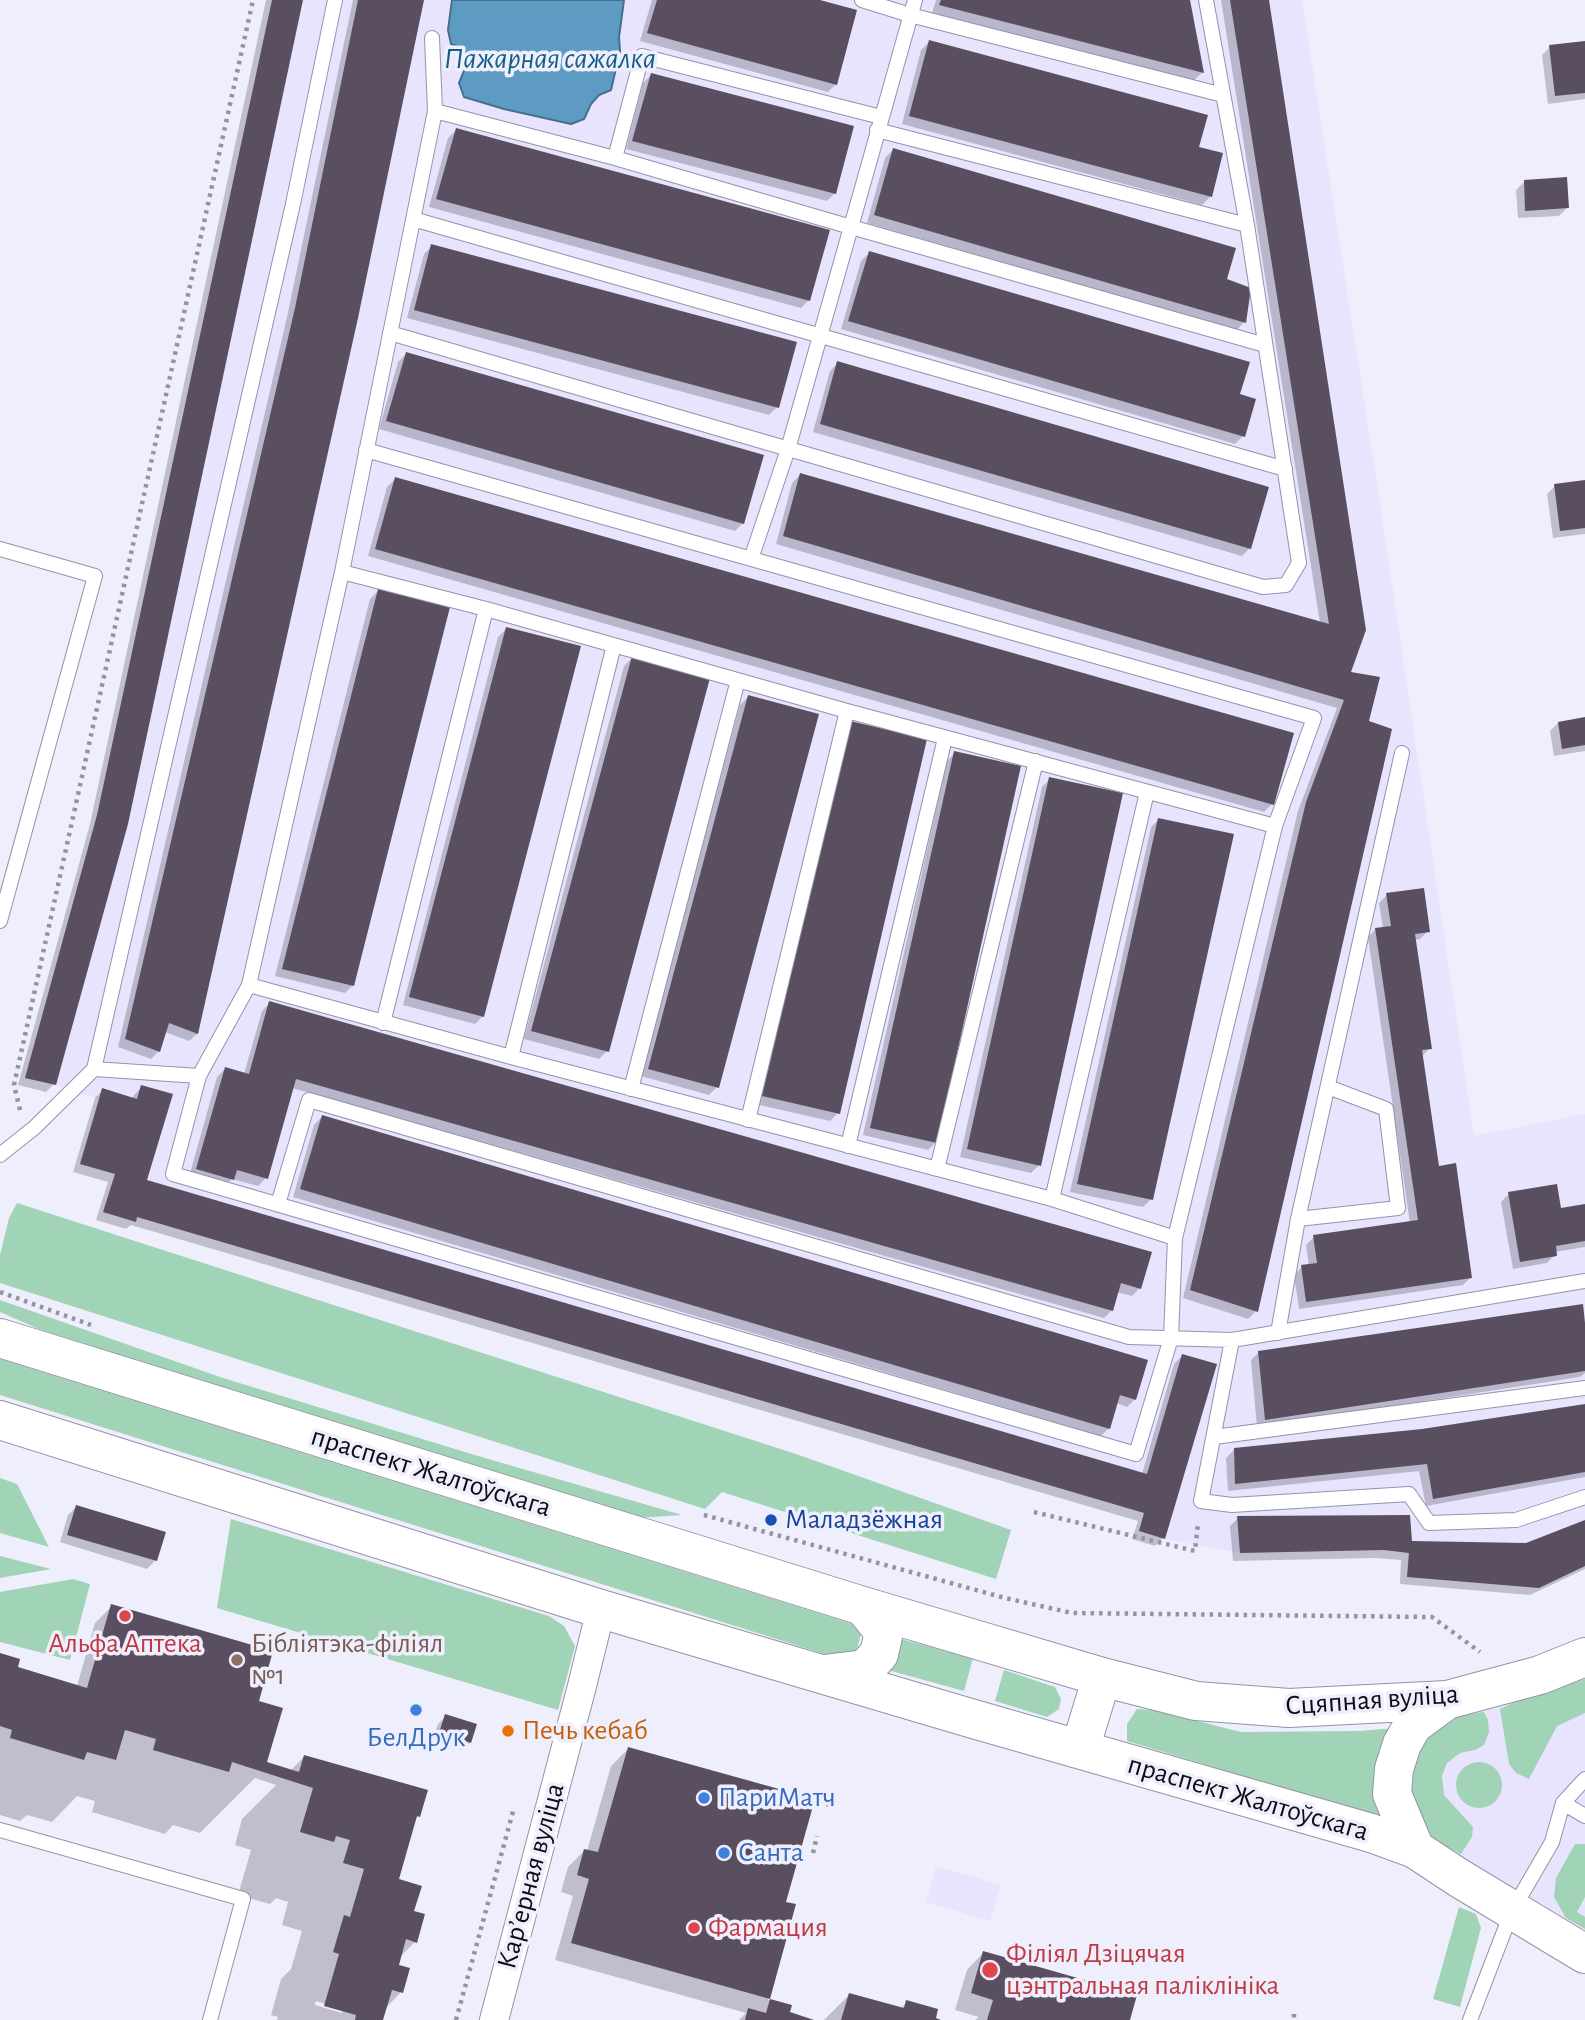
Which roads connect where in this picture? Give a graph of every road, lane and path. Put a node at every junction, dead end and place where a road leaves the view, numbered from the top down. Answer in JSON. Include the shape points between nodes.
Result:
{"nodes":[{"id":1,"x":253,"y":0,"type":"edge"},
{"id":2,"x":335,"y":0,"type":"edge"},
{"id":3,"x":862,"y":0,"type":"edge"},
{"id":4,"x":915,"y":0,"type":"edge"},
{"id":5,"x":1206,"y":0,"type":"edge"},
{"id":6,"x":910,"y":15,"type":"junction"},
{"id":7,"x":432,"y":38,"type":"dead end"},
{"id":8,"x":1223,"y":94,"type":"junction"},
{"id":9,"x":435,"y":111,"type":"junction"},
{"id":10,"x":879,"y":123,"type":"junction"},
{"id":11,"x":615,"y":158,"type":"junction"},
{"id":12,"x":413,"y":219,"type":"junction"},
{"id":13,"x":1247,"y":225,"type":"junction"},
{"id":14,"x":851,"y":227,"type":"junction"},
{"id":15,"x":390,"y":333,"type":"junction"},
{"id":16,"x":820,"y":336,"type":"junction"},
{"id":17,"x":1265,"y":345,"type":"junction"},
{"id":18,"x":788,"y":449,"type":"junction"},
{"id":19,"x":366,"y":450,"type":"junction"},
{"id":20,"x":1285,"y":469,"type":"junction"},
{"id":21,"x":0,"y":549,"type":"edge"},
{"id":22,"x":751,"y":559,"type":"junction"},
{"id":23,"x":342,"y":572,"type":"junction"},
{"id":24,"x":486,"y":609,"type":"junction"},
{"id":25,"x":614,"y":645,"type":"junction"},
{"id":26,"x":738,"y":680,"type":"junction"},
{"id":27,"x":847,"y":711,"type":"junction"},
{"id":28,"x":945,"y":738,"type":"junction"},
{"id":29,"x":1402,"y":753,"type":"dead end"},
{"id":30,"x":1036,"y":761,"type":"junction"},
{"id":31,"x":1147,"y":792,"type":"junction"},
{"id":32,"x":1275,"y":826,"type":"junction"},
{"id":33,"x":0,"y":921,"type":"edge"},
{"id":34,"x":249,"y":985,"type":"junction"},
{"id":35,"x":383,"y":1023,"type":"junction"},
{"id":36,"x":512,"y":1057,"type":"junction"},
{"id":37,"x":94,"y":1069,"type":"junction"},
{"id":38,"x":199,"y":1076,"type":"junction"},
{"id":39,"x":1328,"y":1087,"type":"junction"},
{"id":40,"x":632,"y":1089,"type":"junction"},
{"id":41,"x":748,"y":1120,"type":"junction"},
{"id":42,"x":26,"y":1134,"type":"junction"},
{"id":43,"x":848,"y":1146,"type":"junction"},
{"id":44,"x":0,"y":1155,"type":"edge"},
{"id":45,"x":937,"y":1169,"type":"junction"},
{"id":46,"x":1052,"y":1199,"type":"junction"},
{"id":47,"x":278,"y":1204,"type":"junction"},
{"id":48,"x":1298,"y":1219,"type":"junction"},
{"id":49,"x":1175,"y":1238,"type":"junction"},
{"id":50,"x":1585,"y":1281,"type":"edge"},
{"id":51,"x":0,"y":1292,"type":"edge"},
{"id":52,"x":92,"y":1325,"type":"dead end"},
{"id":53,"x":1278,"y":1333,"type":"junction"},
{"id":54,"x":0,"y":1338,"type":"edge"},
{"id":55,"x":1171,"y":1338,"type":"junction"},
{"id":56,"x":1232,"y":1340,"type":"junction"},
{"id":57,"x":1585,"y":1388,"type":"edge"},
{"id":58,"x":0,"y":1420,"type":"edge"},
{"id":59,"x":1214,"y":1437,"type":"junction"},
{"id":60,"x":1585,"y":1497,"type":"edge"},
{"id":61,"x":1201,"y":1501,"type":"junction"},
{"id":62,"x":1034,"y":1512,"type":"dead end"},
{"id":63,"x":700,"y":1514,"type":"dead end"},
{"id":64,"x":863,"y":1606,"type":"junction"},
{"id":65,"x":601,"y":1609,"type":"junction"},
{"id":66,"x":1487,"y":1652,"type":"dead end"},
{"id":67,"x":1585,"y":1657,"type":"edge"},
{"id":68,"x":822,"y":1675,"type":"junction"},
{"id":69,"x":1102,"y":1677,"type":"junction"},
{"id":70,"x":1447,"y":1700,"type":"junction"},
{"id":71,"x":1196,"y":1701,"type":"joint"},
{"id":72,"x":1080,"y":1749,"type":"junction"},
{"id":73,"x":1585,"y":1779,"type":"edge"},
{"id":74,"x":832,"y":1794,"type":"dead end"},
{"id":75,"x":516,"y":1799,"type":"dead end"},
{"id":76,"x":1563,"y":1803,"type":"junction"},
{"id":77,"x":828,"y":1807,"type":"dead end"},
{"id":78,"x":1585,"y":1816,"type":"edge"},
{"id":79,"x":0,"y":1830,"type":"edge"},
{"id":80,"x":817,"y":1836,"type":"dead end"},
{"id":81,"x":1415,"y":1849,"type":"junction"},
{"id":82,"x":813,"y":1853,"type":"dead end"},
{"id":83,"x":1512,"y":1911,"type":"junction"},
{"id":84,"x":1585,"y":1954,"type":"edge"},
{"id":85,"x":210,"y":2020,"type":"edge"},
{"id":86,"x":456,"y":2020,"type":"edge"},
{"id":87,"x":494,"y":2020,"type":"edge"},
{"id":88,"x":1470,"y":2020,"type":"edge"}],
"edges":[{"from":1,"to":42,"type":"path","via":[[14,1085]]},
{"from":2,"to":37,"type":"lane","via":[[293,204]]},
{"from":3,"to":6,"type":"lane"},
{"from":4,"to":6,"type":"lane"},
{"from":5,"to":8,"type":"lane"},
{"from":6,"to":8,"type":"lane"},
{"from":6,"to":10,"type":"lane"},
{"from":7,"to":9,"type":"lane"},
{"from":8,"to":13,"type":"lane"},
{"from":9,"to":11,"type":"lane"},
{"from":9,"to":12,"type":"lane"},
{"from":10,"to":11,"type":"lane","via":[[642,56]]},
{"from":10,"to":13,"type":"lane"},
{"from":10,"to":14,"type":"lane"},
{"from":11,"to":14,"type":"lane"},
{"from":12,"to":15,"type":"lane"},
{"from":12,"to":16,"type":"lane"},
{"from":13,"to":17,"type":"lane"},
{"from":14,"to":16,"type":"lane"},
{"from":14,"to":17,"type":"lane"},
{"from":15,"to":18,"type":"lane"},
{"from":15,"to":19,"type":"lane"},
{"from":16,"to":18,"type":"lane"},
{"from":16,"to":20,"type":"lane"},
{"from":17,"to":20,"type":"lane"},
{"from":18,"to":20,"type":"lane","via":[[1263,587],[1286,585],[1299,563]]},
{"from":18,"to":22,"type":"lane"},
{"from":19,"to":22,"type":"lane"},
{"from":19,"to":23,"type":"lane"},
{"from":21,"to":33,"type":"lane","via":[[95,576]]},
{"from":22,"to":32,"type":"lane","via":[[1314,718]]},
{"from":23,"to":24,"type":"lane"},
{"from":23,"to":34,"type":"lane"},
{"from":24,"to":25,"type":"lane"},
{"from":24,"to":35,"type":"lane"},
{"from":25,"to":26,"type":"lane"},
{"from":25,"to":36,"type":"lane"},
{"from":26,"to":27,"type":"lane"},
{"from":26,"to":40,"type":"lane"},
{"from":27,"to":28,"type":"lane"},
{"from":27,"to":41,"type":"lane"},
{"from":28,"to":30,"type":"lane"},
{"from":28,"to":43,"type":"lane"},
{"from":29,"to":39,"type":"lane"},
{"from":30,"to":31,"type":"lane"},
{"from":30,"to":45,"type":"lane"},
{"from":31,"to":32,"type":"lane"},
{"from":31,"to":46,"type":"lane"},
{"from":32,"to":49,"type":"lane"},
{"from":34,"to":35,"type":"lane"},
{"from":34,"to":38,"type":"lane"},
{"from":35,"to":36,"type":"lane"},
{"from":36,"to":40,"type":"lane"},
{"from":37,"to":38,"type":"lane"},
{"from":37,"to":42,"type":"lane"},
{"from":38,"to":47,"type":"lane","via":[[173,1174]]},
{"from":39,"to":48,"type":"lane"},
{"from":39,"to":48,"type":"lane","via":[[1386,1109],[1398,1208]]},
{"from":40,"to":41,"type":"lane"},
{"from":41,"to":43,"type":"lane"},
{"from":42,"to":44,"type":"lane"},
{"from":43,"to":45,"type":"lane"},
{"from":45,"to":46,"type":"lane"},
{"from":46,"to":49,"type":"lane"},
{"from":47,"to":55,"type":"lane","via":[[309,1100],[1129,1337]]},
{"from":47,"to":55,"type":"lane","via":[[1136,1454]]},
{"from":48,"to":53,"type":"lane"},
{"from":49,"to":55,"type":"lane"},
{"from":50,"to":53,"type":"lane"},
{"from":51,"to":52,"type":"path"},
{"from":53,"to":56,"type":"lane"},
{"from":54,"to":64,"type":"main road","name":"праспект Жалтоўскага"},
{"from":55,"to":56,"type":"lane"},
{"from":56,"to":59,"type":"lane"},
{"from":57,"to":59,"type":"lane"},
{"from":58,"to":65,"type":"main road","name":"праспект Жалтоўскага"},
{"from":59,"to":61,"type":"lane"},
{"from":60,"to":61,"type":"lane","via":[[1516,1520],[1429,1523],[1409,1494],[1232,1505]]},
{"from":61,"to":62,"type":"path","via":[[1195,1551]]},
{"from":63,"to":66,"type":"path","via":[[1072,1613],[1432,1617],[1479,1652]]},
{"from":64,"to":68,"type":"main road","name":"праспект Жалтоўскага","via":[[884,1632],[879,1654],[865,1669]]},
{"from":64,"to":69,"type":"main road","name":"праспект Жалтоўскага"},
{"from":65,"to":68,"type":"main road","name":"праспект Жалтоўскага"},
{"from":65,"to":87,"type":"street","name":"Карʼерная вуліца"},
{"from":67,"to":70,"type":"main road","name":"Сцяпная вуліца","via":[[1540,1675]]},
{"from":68,"to":72,"type":"main road","name":"праспект Жалтоўскага"},
{"from":69,"to":71,"type":"main road","name":"праспект Жалтоўскага"},
{"from":69,"to":72,"type":"main road"},
{"from":70,"to":71,"type":"main road","name":"Сцяпная вуліца","via":[[1289,1708]]},
{"from":70,"to":81,"type":"main road","via":[[1413,1725],[1394,1769],[1392,1794]]},
{"from":72,"to":81,"type":"main road","name":"праспект Жалтоўскага"},
{"from":73,"to":76,"type":"lane"},
{"from":74,"to":77,"type":"path"},
{"from":75,"to":86,"type":"path"},
{"from":76,"to":78,"type":"lane"},
{"from":76,"to":83,"type":"lane","via":[[1552,1842]]},
{"from":79,"to":85,"type":"lane","via":[[243,1899]]},
{"from":80,"to":82,"type":"path"},
{"from":81,"to":83,"type":"main road","name":"праспект Жалтоўскага"},
{"from":83,"to":84,"type":"main road","name":"праспект Жалтоўскага"},
{"from":83,"to":88,"type":"lane"}]}
